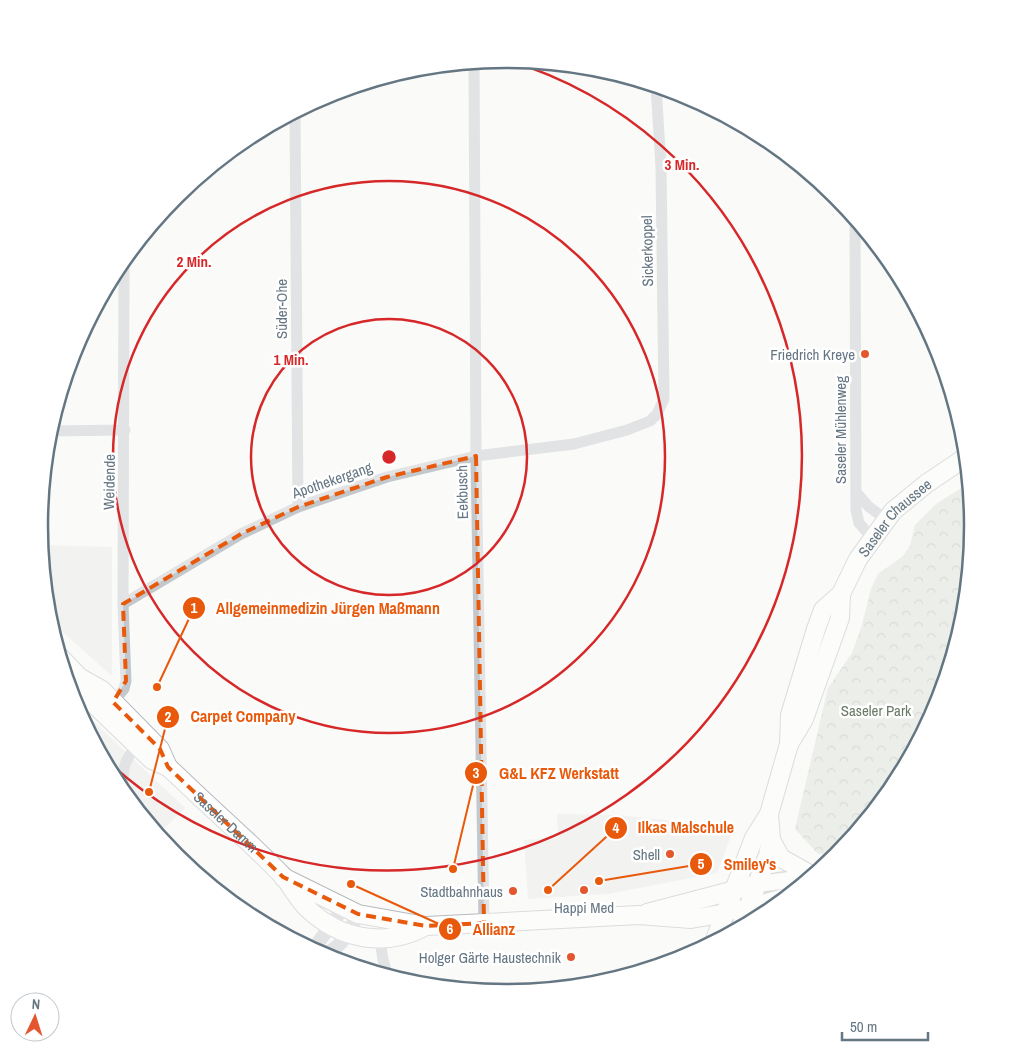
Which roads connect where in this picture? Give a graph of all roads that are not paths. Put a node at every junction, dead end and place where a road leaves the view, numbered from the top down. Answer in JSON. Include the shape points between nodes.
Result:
{"nodes":[{"id":1,"x":474,"y":68,"type":"edge"},
{"id":2,"x":656,"y":93,"type":"edge"},
{"id":3,"x":295,"y":119,"type":"edge"},
{"id":4,"x":855,"y":229,"type":"edge"},
{"id":5,"x":123,"y":274,"type":"edge"},
{"id":6,"x":657,"y":414,"type":"joint"},
{"id":7,"x":125,"y":430,"type":"junction"},
{"id":8,"x":57,"y":431,"type":"edge"},
{"id":9,"x":476,"y":456,"type":"junction"},
{"id":10,"x":960,"y":461,"type":"edge"},
{"id":11,"x":856,"y":492,"type":"junction"},
{"id":12,"x":298,"y":507,"type":"junction"},
{"id":13,"x":885,"y":519,"type":"junction"},
{"id":14,"x":872,"y":538,"type":"junction"},
{"id":15,"x":123,"y":604,"type":"junction"},
{"id":16,"x":70,"y":668,"type":"edge"},
{"id":17,"x":79,"y":677,"type":"junction"},
{"id":18,"x":113,"y":702,"type":"junction"},
{"id":19,"x":137,"y":746,"type":"junction"},
{"id":20,"x":168,"y":767,"type":"junction"},
{"id":21,"x":123,"y":779,"type":"edge"},
{"id":22,"x":769,"y":814,"type":"junction"},
{"id":23,"x":771,"y":840,"type":"junction"},
{"id":24,"x":806,"y":873,"type":"edge"},
{"id":25,"x":283,"y":877,"type":"junction"},
{"id":26,"x":800,"y":878,"type":"edge"},
{"id":27,"x":758,"y":884,"type":"junction"},
{"id":28,"x":735,"y":889,"type":"junction"},
{"id":29,"x":769,"y":902,"type":"edge"},
{"id":30,"x":750,"y":907,"type":"junction"},
{"id":31,"x":350,"y":911,"type":"junction"},
{"id":32,"x":726,"y":913,"type":"junction"},
{"id":33,"x":639,"y":915,"type":"junction"},
{"id":34,"x":746,"y":916,"type":"edge"},
{"id":35,"x":484,"y":923,"type":"junction"},
{"id":36,"x":331,"y":925,"type":"junction"},
{"id":37,"x":426,"y":926,"type":"junction"},
{"id":38,"x":718,"y":932,"type":"edge"},
{"id":39,"x":349,"y":933,"type":"junction"},
{"id":40,"x":380,"y":939,"type":"junction"},
{"id":41,"x":318,"y":944,"type":"edge"},
{"id":42,"x":333,"y":951,"type":"edge"},
{"id":43,"x":386,"y":969,"type":"edge"}],
"edges":[{"from":1,"to":9,"type":"street","name":"Eekbusch"},
{"from":2,"to":6,"type":"street","name":"Sickerkoppel","via":[[661,176],[664,399]]},
{"from":3,"to":12,"type":"street","name":"Süder-Ohe"},
{"from":4,"to":11,"type":"street","name":"Saseler Mühlenweg"},
{"from":5,"to":7,"type":"street","name":"Weidende"},
{"from":6,"to":9,"type":"street","name":"Apothekergang","via":[[650,421],[627,430],[574,444]]},
{"from":7,"to":8,"type":"street"},
{"from":7,"to":15,"type":"street","name":"Weidende"},
{"from":9,"to":12,"type":"street","name":"Apothekergang","via":[[387,476]]},
{"from":9,"to":35,"type":"street","name":"Eekbusch"},
{"from":10,"to":13,"type":"main road","name":"Saseler Chaussee","via":[[926,484]]},
{"from":11,"to":13,"type":"street","name":"Saseler Mühlenweg"},
{"from":11,"to":14,"type":"street","name":"Saseler Mühlenweg","via":[[859,523]]},
{"from":12,"to":15,"type":"street","name":"Apothekergang","via":[[241,534]]},
{"from":13,"to":14,"type":"main road","name":"Saseler Chaussee"},
{"from":14,"to":22,"type":"main road","name":"Saseler Chaussee","via":[[858,558],[841,594],[840,618],[804,720],[788,744]]},
{"from":15,"to":18,"type":"street","name":"Weidende","via":[[126,682]]},
{"from":16,"to":17,"type":"main road","name":"Saseler Damm"},
{"from":17,"to":18,"type":"main road","name":"Saseler Damm","via":[[102,690]]},
{"from":17,"to":19,"type":"main road","name":"Saseler Damm","via":[[91,701]]},
{"from":18,"to":20,"type":"main road","name":"Saseler Damm","via":[[160,749]]},
{"from":19,"to":20,"type":"main road","name":"Saseler Damm","via":[[152,760]]},
{"from":19,"to":21,"type":"street","via":[[126,758]]},
{"from":20,"to":25,"type":"main road","name":"Saseler Damm"},
{"from":22,"to":23,"type":"main road","name":"Saseler Chaussee"},
{"from":22,"to":28,"type":"main road","name":"Saseler Chaussee","via":[[754,838]]},
{"from":23,"to":24,"type":"main road","via":[[781,858]]},
{"from":23,"to":27,"type":"main road","name":"Saseler Chaussee"},
{"from":25,"to":31,"type":"main road","name":"Saseler Damm"},
{"from":25,"to":36,"type":"main road","name":"Saseler Damm","via":[[306,907]]},
{"from":26,"to":27,"type":"main road"},
{"from":27,"to":28,"type":"main road"},
{"from":27,"to":30,"type":"main road","name":"Saseler Chaussee"},
{"from":28,"to":32,"type":"main road","name":"Saseler Chaussee"},
{"from":28,"to":33,"type":"main road"},
{"from":29,"to":30,"type":"main road"},
{"from":30,"to":32,"type":"main road"},
{"from":30,"to":34,"type":"main road","name":"Saseler Chaussee"},
{"from":31,"to":36,"type":"street"},
{"from":31,"to":37,"type":"main road","name":"Saseler Damm"},
{"from":31,"to":39,"type":"street"},
{"from":32,"to":33,"type":"main road","via":[[691,919]]},
{"from":32,"to":38,"type":"main road","name":"Saseler Chaussee"},
{"from":33,"to":35,"type":"main road"},
{"from":35,"to":37,"type":"main road"},
{"from":36,"to":39,"type":"main road","name":"Saseler Damm"},
{"from":36,"to":41,"type":"street"},
{"from":37,"to":40,"type":"main road","name":"Saseler Damm","via":[[407,936]]},
{"from":39,"to":40,"type":"main road","name":"Saseler Damm"},
{"from":39,"to":42,"type":"street"},
{"from":40,"to":43,"type":"street"}]}
